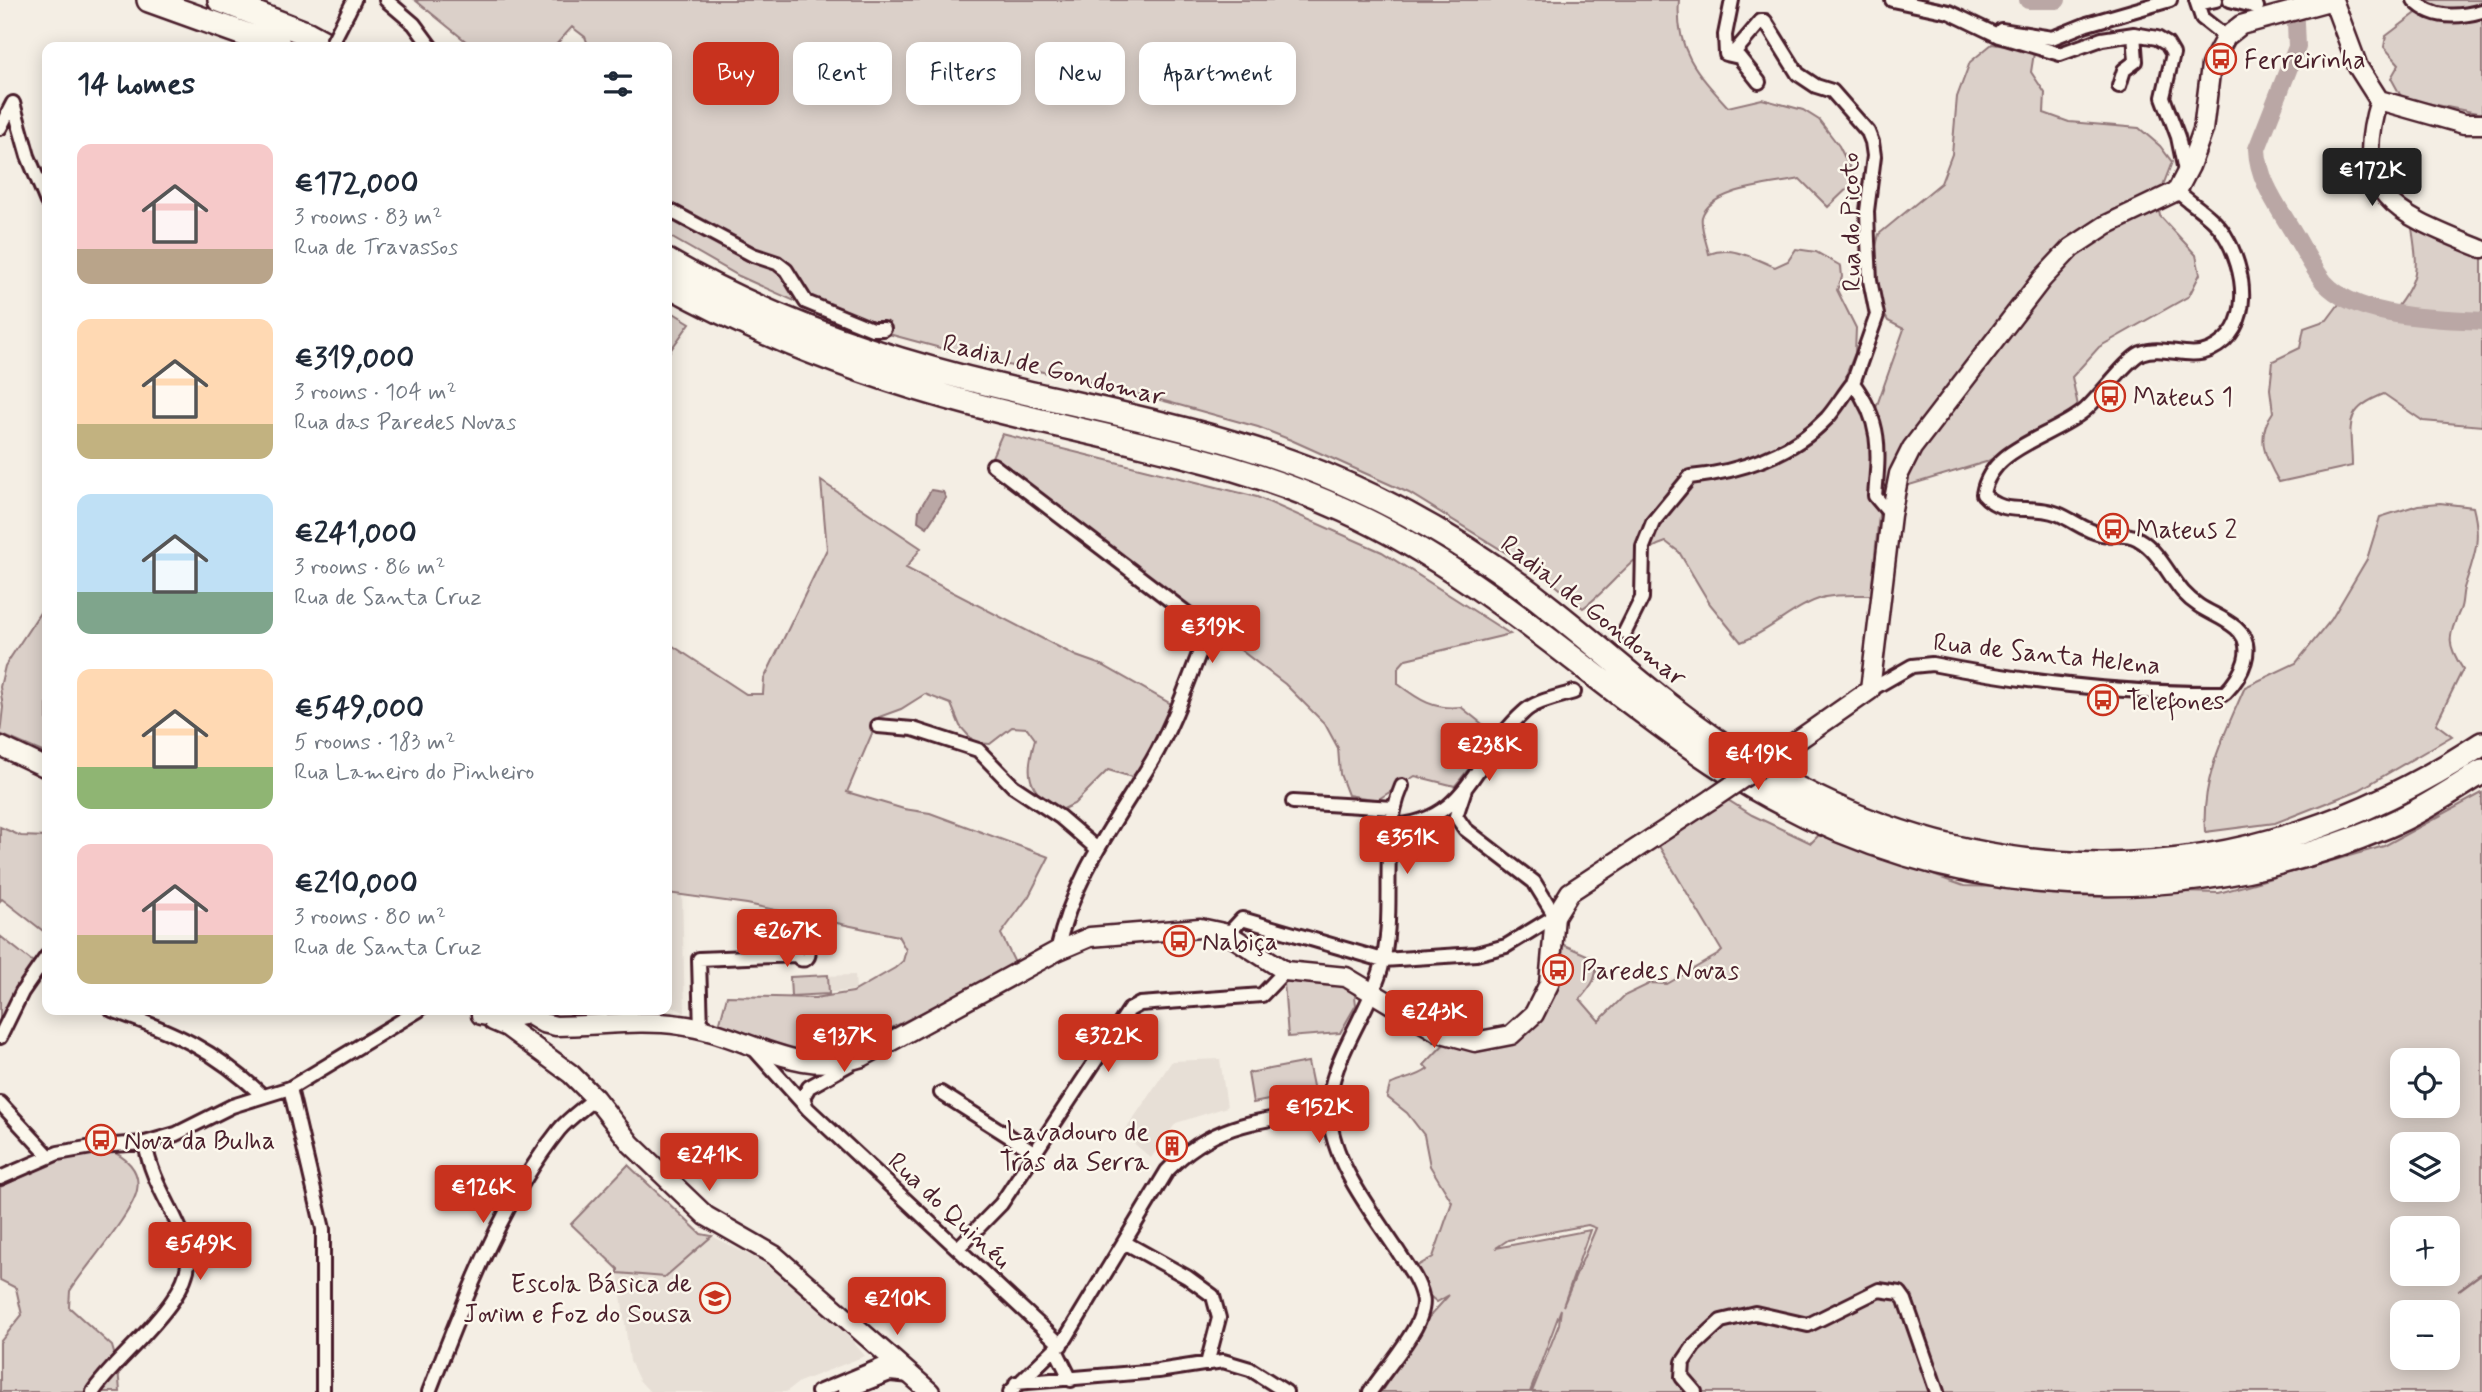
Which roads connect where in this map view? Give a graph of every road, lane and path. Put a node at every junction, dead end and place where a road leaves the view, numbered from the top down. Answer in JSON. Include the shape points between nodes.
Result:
{"nodes":[{"id":1,"x":149,"y":0,"type":"edge"},
{"id":2,"x":220,"y":0,"type":"edge"},
{"id":3,"x":386,"y":0,"type":"edge"},
{"id":4,"x":1732,"y":0,"type":"edge"},
{"id":5,"x":1892,"y":0,"type":"edge"},
{"id":6,"x":2170,"y":0,"type":"edge"},
{"id":7,"x":2216,"y":0,"type":"edge"},
{"id":8,"x":2230,"y":0,"type":"edge"},
{"id":9,"x":2414,"y":0,"type":"edge"},
{"id":10,"x":2197,"y":2,"type":"edge"},
{"id":11,"x":2329,"y":2,"type":"edge"},
{"id":12,"x":351,"y":6,"type":"edge"},
{"id":13,"x":2257,"y":8,"type":"dead end"},
{"id":14,"x":2482,"y":11,"type":"edge"},
{"id":15,"x":1987,"y":29,"type":"junction"},
{"id":16,"x":2134,"y":34,"type":"junction"},
{"id":17,"x":2226,"y":37,"type":"junction"},
{"id":18,"x":266,"y":42,"type":"edge"},
{"id":19,"x":321,"y":42,"type":"edge"},
{"id":20,"x":333,"y":42,"type":"edge"},
{"id":21,"x":427,"y":42,"type":"edge"},
{"id":22,"x":1732,"y":55,"type":"junction"},
{"id":23,"x":1759,"y":82,"type":"dead end"},
{"id":24,"x":2119,"y":86,"type":"dead end"},
{"id":25,"x":2379,"y":100,"type":"junction"},
{"id":26,"x":2482,"y":124,"type":"edge"},
{"id":27,"x":0,"y":128,"type":"edge"},
{"id":28,"x":2181,"y":184,"type":"junction"},
{"id":29,"x":42,"y":189,"type":"edge"},
{"id":30,"x":672,"y":212,"type":"edge"},
{"id":31,"x":2482,"y":249,"type":"edge"},
{"id":32,"x":672,"y":264,"type":"edge"},
{"id":33,"x":672,"y":286,"type":"edge"},
{"id":34,"x":884,"y":330,"type":"dead end"},
{"id":35,"x":1853,"y":383,"type":"junction"},
{"id":36,"x":993,"y":465,"type":"dead end"},
{"id":37,"x":1891,"y":515,"type":"junction"},
{"id":38,"x":1625,"y":632,"type":"dead end"},
{"id":39,"x":1870,"y":690,"type":"junction"},
{"id":40,"x":1574,"y":692,"type":"dead end"},
{"id":41,"x":878,"y":726,"type":"dead end"},
{"id":42,"x":2482,"y":744,"type":"edge"},
{"id":43,"x":0,"y":746,"type":"edge"},
{"id":44,"x":42,"y":766,"type":"edge"},
{"id":45,"x":2482,"y":772,"type":"edge"},
{"id":46,"x":1402,"y":786,"type":"dead end"},
{"id":47,"x":1465,"y":789,"type":"junction"},
{"id":48,"x":1293,"y":803,"type":"dead end"},
{"id":49,"x":1394,"y":808,"type":"junction"},
{"id":50,"x":1390,"y":826,"type":"junction"},
{"id":51,"x":1096,"y":848,"type":"junction"},
{"id":52,"x":1555,"y":916,"type":"junction"},
{"id":53,"x":1228,"y":934,"type":"junction"},
{"id":54,"x":1057,"y":951,"type":"junction"},
{"id":55,"x":797,"y":955,"type":"dead end"},
{"id":56,"x":1383,"y":960,"type":"junction"},
{"id":57,"x":42,"y":968,"type":"edge"},
{"id":58,"x":1284,"y":971,"type":"junction"},
{"id":59,"x":1371,"y":991,"type":"junction"},
{"id":60,"x":126,"y":1015,"type":"edge"},
{"id":61,"x":411,"y":1015,"type":"edge"},
{"id":62,"x":490,"y":1015,"type":"edge"},
{"id":63,"x":526,"y":1023,"type":"edge"},
{"id":64,"x":701,"y":1031,"type":"junction"},
{"id":65,"x":0,"y":1037,"type":"edge"},
{"id":66,"x":748,"y":1045,"type":"junction"},
{"id":67,"x":822,"y":1073,"type":"junction"},
{"id":68,"x":290,"y":1088,"type":"junction"},
{"id":69,"x":941,"y":1093,"type":"dead end"},
{"id":70,"x":263,"y":1096,"type":"junction"},
{"id":71,"x":595,"y":1098,"type":"junction"},
{"id":72,"x":0,"y":1103,"type":"edge"},
{"id":73,"x":808,"y":1109,"type":"junction"},
{"id":74,"x":1329,"y":1111,"type":"junction"},
{"id":75,"x":145,"y":1143,"type":"junction"},
{"id":76,"x":1037,"y":1154,"type":"junction"},
{"id":77,"x":49,"y":1156,"type":"junction"},
{"id":78,"x":0,"y":1178,"type":"edge"},
{"id":79,"x":1124,"y":1242,"type":"junction"},
{"id":80,"x":958,"y":1248,"type":"junction"},
{"id":81,"x":871,"y":1339,"type":"junction"},
{"id":82,"x":1058,"y":1347,"type":"junction"},
{"id":83,"x":893,"y":1361,"type":"junction"},
{"id":84,"x":1207,"y":1364,"type":"junction"},
{"id":85,"x":874,"y":1374,"type":"junction"},
{"id":86,"x":912,"y":1376,"type":"junction"},
{"id":87,"x":1072,"y":1380,"type":"junction"},
{"id":88,"x":1013,"y":1388,"type":"edge"},
{"id":89,"x":93,"y":1392,"type":"edge"},
{"id":90,"x":323,"y":1392,"type":"edge"},
{"id":91,"x":429,"y":1392,"type":"edge"},
{"id":92,"x":818,"y":1392,"type":"edge"},
{"id":93,"x":845,"y":1392,"type":"edge"},
{"id":94,"x":930,"y":1392,"type":"edge"},
{"id":95,"x":1286,"y":1392,"type":"edge"},
{"id":96,"x":1370,"y":1392,"type":"edge"},
{"id":97,"x":1695,"y":1392,"type":"edge"},
{"id":98,"x":1937,"y":1392,"type":"edge"}],
"edges":[{"from":1,"to":18,"type":"highway"},
{"from":2,"to":19,"type":"highway"},
{"from":3,"to":21,"type":"street"},
{"from":4,"to":22,"type":"street","via":[[1725,35],[1726,54]]},
{"from":5,"to":15,"type":"street","via":[[1948,12]]},
{"from":6,"to":15,"type":"street","via":[[2052,38]]},
{"from":7,"to":10,"type":"street"},
{"from":8,"to":13,"type":"street"},
{"from":9,"to":14,"type":"street","via":[[2429,12],[2450,17]]},
{"from":10,"to":17,"type":"street","via":[[2202,18]]},
{"from":11,"to":17,"type":"main road","via":[[2241,25]]},
{"from":11,"to":25,"type":"main road"},
{"from":12,"to":20,"type":"street","bridge":true},
{"from":15,"to":16,"type":"street","via":[[2060,54],[2102,39]]},
{"from":16,"to":24,"type":"street","via":[[2136,61],[2124,70]]},
{"from":16,"to":28,"type":"street","via":[[2157,38],[2173,54],[2163,97],[2178,137]]},
{"from":17,"to":28,"type":"main road","via":[[2211,65],[2203,130]]},
{"from":22,"to":23,"type":"street","via":[[1739,57]]},
{"from":22,"to":35,"type":"street","name":"Rua do Picoto","via":[[1765,21],[1798,75],[1832,91],[1872,142],[1868,241],[1877,315]]},
{"from":25,"to":26,"type":"main road","via":[[2464,124]]},
{"from":25,"to":31,"type":"street","via":[[2369,130],[2368,159],[2376,182],[2392,205],[2412,220]]},
{"from":27,"to":29,"type":"street","via":[[13,103]]},
{"from":28,"to":37,"type":"main road","via":[[2071,248],[2042,279],[1912,448],[1899,474]]},
{"from":28,"to":39,"type":"street","name":"Rua de Santa Helena","via":[[2224,232],[2234,256],[2244,298],[2238,322],[2209,351],[2140,354],[2085,410],[2010,453],[1986,475],[1983,494],[1993,505],[2037,508],[2103,534],[2138,539],[2203,612],[2237,629],[2245,642],[2246,659],[2238,680],[2225,693],[2137,691],[2058,685],[1932,664],[1912,666]]},
{"from":30,"to":34,"type":"street","via":[[777,263],[806,302]]},
{"from":32,"to":42,"type":"highway","name":"Radial de Gondomar","via":[[759,309],[879,354],[1192,431],[1268,453],[1363,491],[1488,562],[1740,755],[1845,812],[1914,837],[2029,860],[2098,866],[2184,860],[2268,845],[2356,814],[2421,782]]},
{"from":33,"to":45,"type":"highway","name":"Radial de Gondomar","via":[[774,336],[871,375],[973,405],[1220,463],[1344,510],[1403,539],[1472,582],[1700,753],[1767,796],[1837,831],[1896,853],[2019,881],[2123,883],[2220,877],[2298,858],[2390,824]]},
{"from":35,"to":37,"type":"street","via":[[1879,436],[1875,496]]},
{"from":35,"to":38,"type":"street","via":[[1827,418],[1802,439],[1765,459],[1721,474],[1690,477],[1653,522],[1643,547],[1642,598]]},
{"from":36,"to":51,"type":"street","via":[[1188,614],[1207,634],[1153,759]]},
{"from":37,"to":39,"type":"main road"},
{"from":39,"to":52,"type":"main road","name":"Rua de Santa Helena","bridge":true,"via":[[1570,892]]},
{"from":40,"to":47,"type":"street","via":[[1526,709]]},
{"from":41,"to":51,"type":"street","via":[[913,729],[978,750],[1013,786]]},
{"from":43,"to":44,"type":"main road"},
{"from":46,"to":49,"type":"street"},
{"from":47,"to":50,"type":"street","via":[[1443,812],[1414,826]]},
{"from":47,"to":52,"type":"street","via":[[1456,816],[1465,829],[1534,882]]},
{"from":48,"to":49,"type":"street"},
{"from":49,"to":50,"type":"street"},
{"from":50,"to":56,"type":"street"},
{"from":51,"to":54,"type":"street"},
{"from":52,"to":56,"type":"street","via":[[1506,946],[1476,954]]},
{"from":52,"to":59,"type":"main road","via":[[1549,984],[1534,1014],[1511,1035],[1475,1042],[1438,1032]]},
{"from":53,"to":54,"type":"main road","via":[[1200,928],[1090,937]]},
{"from":53,"to":56,"type":"street","via":[[1242,919]]},
{"from":53,"to":58,"type":"main road"},
{"from":54,"to":67,"type":"main road","via":[[862,1057]]},
{"from":55,"to":64,"type":"street","via":[[699,959]]},
{"from":56,"to":59,"type":"street"},
{"from":57,"to":65,"type":"street","via":[[22,992]]},
{"from":58,"to":59,"type":"main road","via":[[1346,976]]},
{"from":58,"to":76,"type":"street","via":[[1262,995],[1140,1004],[1129,1010]]},
{"from":59,"to":74,"type":"street","via":[[1367,1009],[1331,1083]]},
{"from":60,"to":70,"type":"street","via":[[177,1034],[231,1066]]},
{"from":61,"to":68,"type":"street"},
{"from":62,"to":63,"type":"main road"},
{"from":63,"to":64,"type":"main road","via":[[668,1024]]},
{"from":63,"to":71,"type":"main road","via":[[544,1054]]},
{"from":64,"to":66,"type":"main road"},
{"from":66,"to":67,"type":"main road"},
{"from":66,"to":73,"type":"street","name":"Rua do Quinéu"},
{"from":67,"to":73,"type":"street","via":[[805,1092],[803,1102]]},
{"from":68,"to":70,"type":"street"},
{"from":68,"to":90,"type":"street","via":[[323,1229]]},
{"from":69,"to":76,"type":"street"},
{"from":70,"to":75,"type":"street"},
{"from":71,"to":81,"type":"main road","via":[[631,1144],[705,1216],[774,1255]]},
{"from":71,"to":91,"type":"street","via":[[560,1128],[525,1181],[472,1283]]},
{"from":72,"to":77,"type":"street"},
{"from":73,"to":80,"type":"street","name":"Rua do Quinéu"},
{"from":74,"to":79,"type":"street","via":[[1233,1127],[1198,1142],[1167,1171]]},
{"from":74,"to":96,"type":"street","via":[[1339,1154],[1417,1281],[1423,1299],[1420,1319]]},
{"from":75,"to":77,"type":"street"},
{"from":75,"to":89,"type":"street","via":[[153,1178],[187,1248],[187,1271],[164,1311],[110,1367]]},
{"from":76,"to":80,"type":"street","via":[[1001,1204]]},
{"from":77,"to":78,"type":"street"},
{"from":79,"to":82,"type":"street"},
{"from":79,"to":84,"type":"street","via":[[1213,1296],[1219,1318]]},
{"from":80,"to":82,"type":"street","name":"Rua do Quinéu"},
{"from":81,"to":83,"type":"main road"},
{"from":81,"to":85,"type":"street","via":[[877,1356]]},
{"from":82,"to":87,"type":"street","name":"Rua do Quinéu"},
{"from":82,"to":88,"type":"street"},
{"from":83,"to":85,"type":"street"},
{"from":83,"to":86,"type":"main road"},
{"from":84,"to":87,"type":"street"},
{"from":84,"to":95,"type":"street","via":[[1223,1361],[1250,1369]]},
{"from":85,"to":86,"type":"street"},
{"from":85,"to":92,"type":"street"},
{"from":85,"to":93,"type":"street"},
{"from":86,"to":94,"type":"main road"},
{"from":87,"to":88,"type":"street"},
{"from":97,"to":98,"type":"street","via":[[1682,1377],[1683,1362],[1721,1321],[1755,1313],[1808,1325],[1879,1290],[1900,1293],[1905,1300]]}]}
